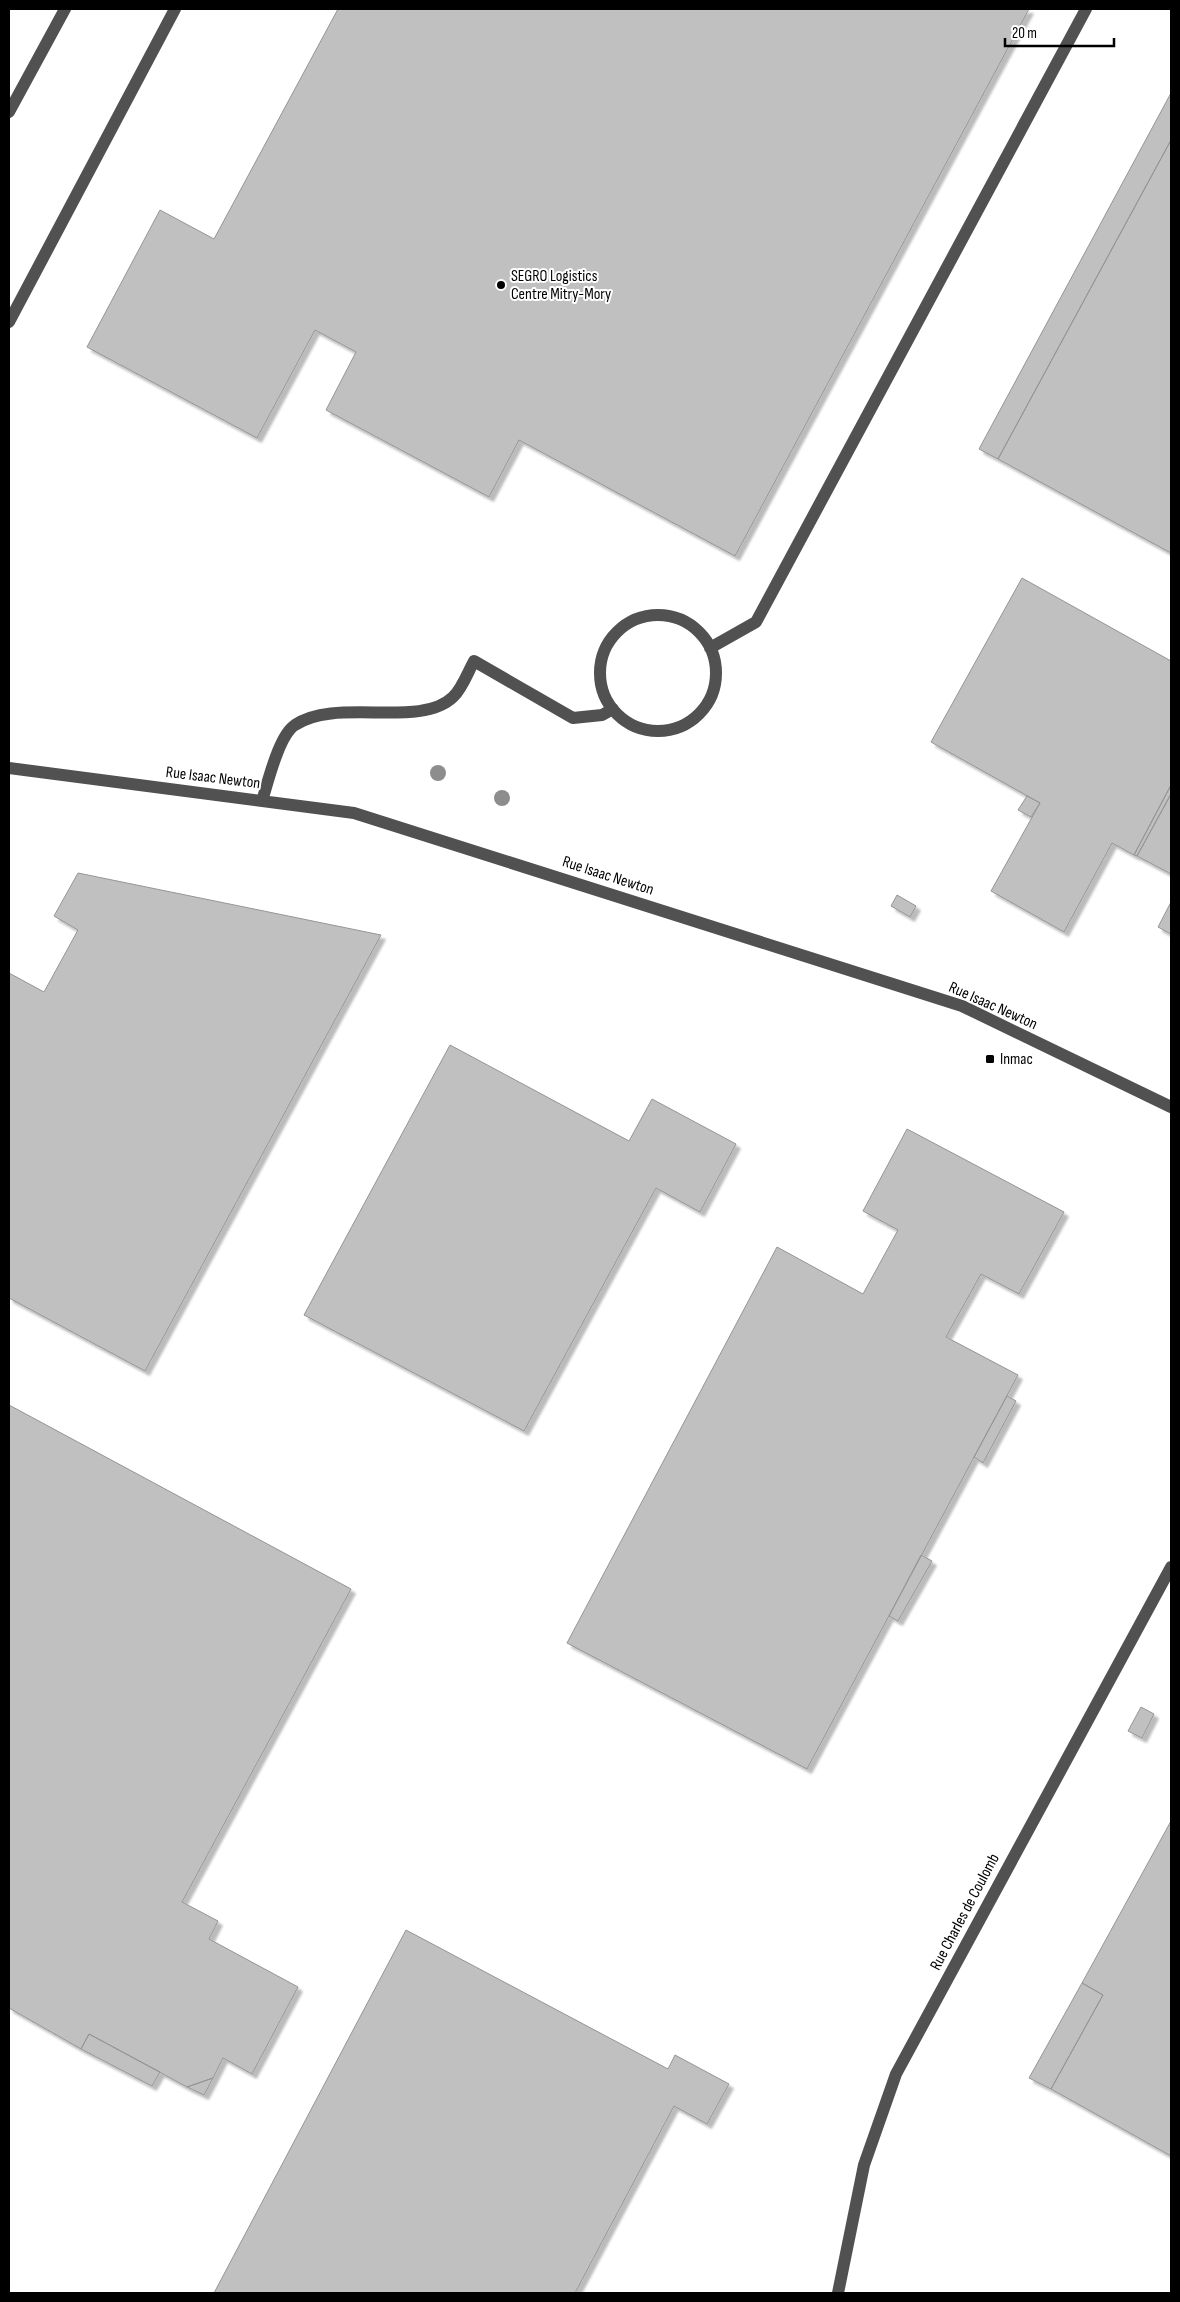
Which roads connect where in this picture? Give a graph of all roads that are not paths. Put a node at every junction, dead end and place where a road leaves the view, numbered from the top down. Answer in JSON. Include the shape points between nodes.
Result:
{"nodes":[{"id":1,"x":64,"y":9,"type":"edge"},
{"id":2,"x":175,"y":9,"type":"edge"},
{"id":3,"x":1086,"y":9,"type":"edge"},
{"id":4,"x":9,"y":112,"type":"edge"},
{"id":5,"x":9,"y":322,"type":"edge"},
{"id":6,"x":710,"y":648,"type":"junction"},
{"id":7,"x":613,"y":709,"type":"junction"},
{"id":8,"x":9,"y":768,"type":"edge"},
{"id":9,"x":262,"y":801,"type":"junction"},
{"id":10,"x":1171,"y":1107,"type":"edge"},
{"id":11,"x":1171,"y":1566,"type":"edge"},
{"id":12,"x":838,"y":2293,"type":"edge"}],
"edges":[{"from":1,"to":4,"type":"street"},
{"from":2,"to":5,"type":"street"},
{"from":3,"to":6,"type":"street","via":[[756,622]]},
{"from":6,"to":7,"type":"street","via":[[715,659],[716,678],[711,696],[701,713],[685,724],[670,730],[653,731],[636,727]]},
{"from":6,"to":7,"type":"street","via":[[695,627],[678,618],[660,614],[641,617],[624,626],[611,639],[602,656],[600,675],[603,691]]},
{"from":7,"to":9,"type":"street","via":[[602,715],[573,718],[474,661],[454,697],[440,707],[327,713],[294,725],[280,743]]},
{"from":8,"to":9,"type":"street","name":"Rue Isaac Newton"},
{"from":9,"to":10,"type":"street","name":"Rue Isaac Newton","via":[[354,812],[962,1006]]},
{"from":11,"to":12,"type":"street","name":"Rue Charles de Coulomb","via":[[896,2074],[864,2165]]}]}
